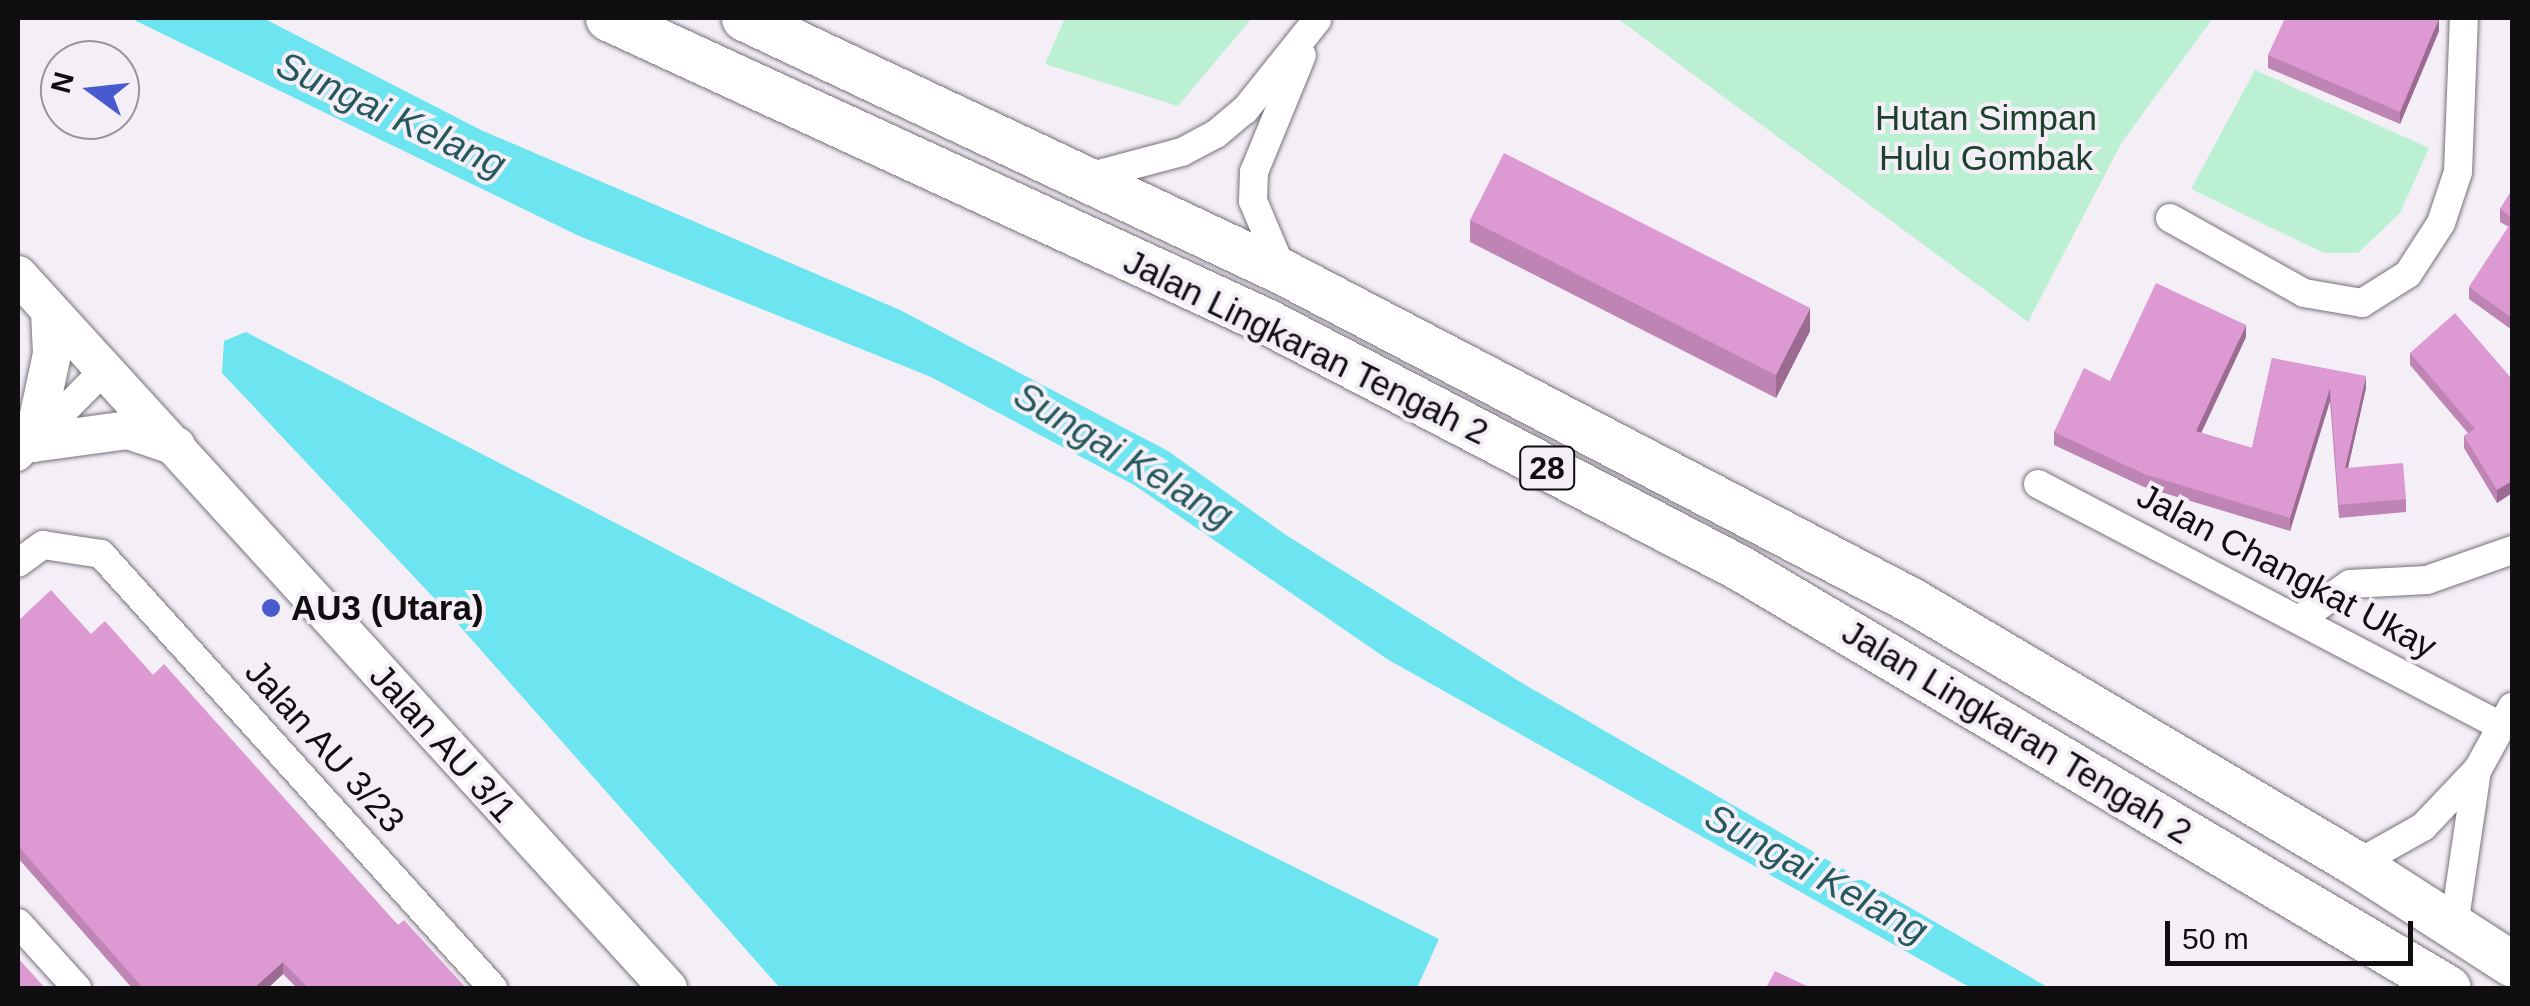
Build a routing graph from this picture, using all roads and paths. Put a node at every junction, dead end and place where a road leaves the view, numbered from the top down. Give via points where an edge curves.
1 (608, 18) edge
2 (744, 18) edge
3 (2464, 18) edge
4 (1318, 19) edge
5 (1084, 178) junction
6 (2170, 218) dead end
7 (1282, 272) junction
8 (18, 275) edge
9 (50, 311) junction
10 (104, 370) junction
11 (178, 446) junction
12 (25, 450) edge
13 (2038, 484) dead end
14 (2512, 550) edge
15 (18, 564) edge
16 (2300, 619) junction
17 (2507, 716) edge
18 (2478, 769) junction
19 (2358, 864) junction
20 (18, 923) edge
21 (2454, 926) junction
22 (2512, 964) edge
23 (77, 988) edge
24 (493, 988) edge
25 (668, 988) edge
26 (2448, 988) edge

1 - 26 highway, Jalan Lingkaran Tengah 2 / 28 via 1266,321 1705,550
2 - 5 highway, Jalan Lingkaran Tengah 2 / 28
3 - 6 street via 2458,172 2441,224 2408,274 2362,302 2304,293
4 - 5 street via 1245,110 1216,134 1182,152
4 - 7 street via 1254,172 1253,201
5 - 7 highway, Jalan Lingkaran Tengah 2 / 28
7 - 19 highway, Jalan Lingkaran Tengah 2 / 28 via 1911,600
8 - 9 main road, Jalan AU 3/1
9 - 10 main road, Jalan AU 3/1
9 - 12 main road via 52,354
10 - 11 main road, Jalan AU 3/1
10 - 12 street
11 - 12 main road via 128,430
11 - 25 main road, Jalan AU 3/1
13 - 16 street, Jalan Changkat Ukay
14 - 16 street via 2427,580 2350,584
15 - 24 street, Jalan AU 3/23 via 44,546 101,554
16 - 17 street, Jalan Changkat Ukay
17 - 18 street, Jalan Changkat Ukay
18 - 19 street, Jalan Changkat Ukay via 2424,827
18 - 21 street, Jalan Changkat Ukay
19 - 21 highway, Jalan Lingkaran Tengah 2 / 28
20 - 23 street
21 - 22 highway, Jalan Lingkaran Tengah 2 / 28

